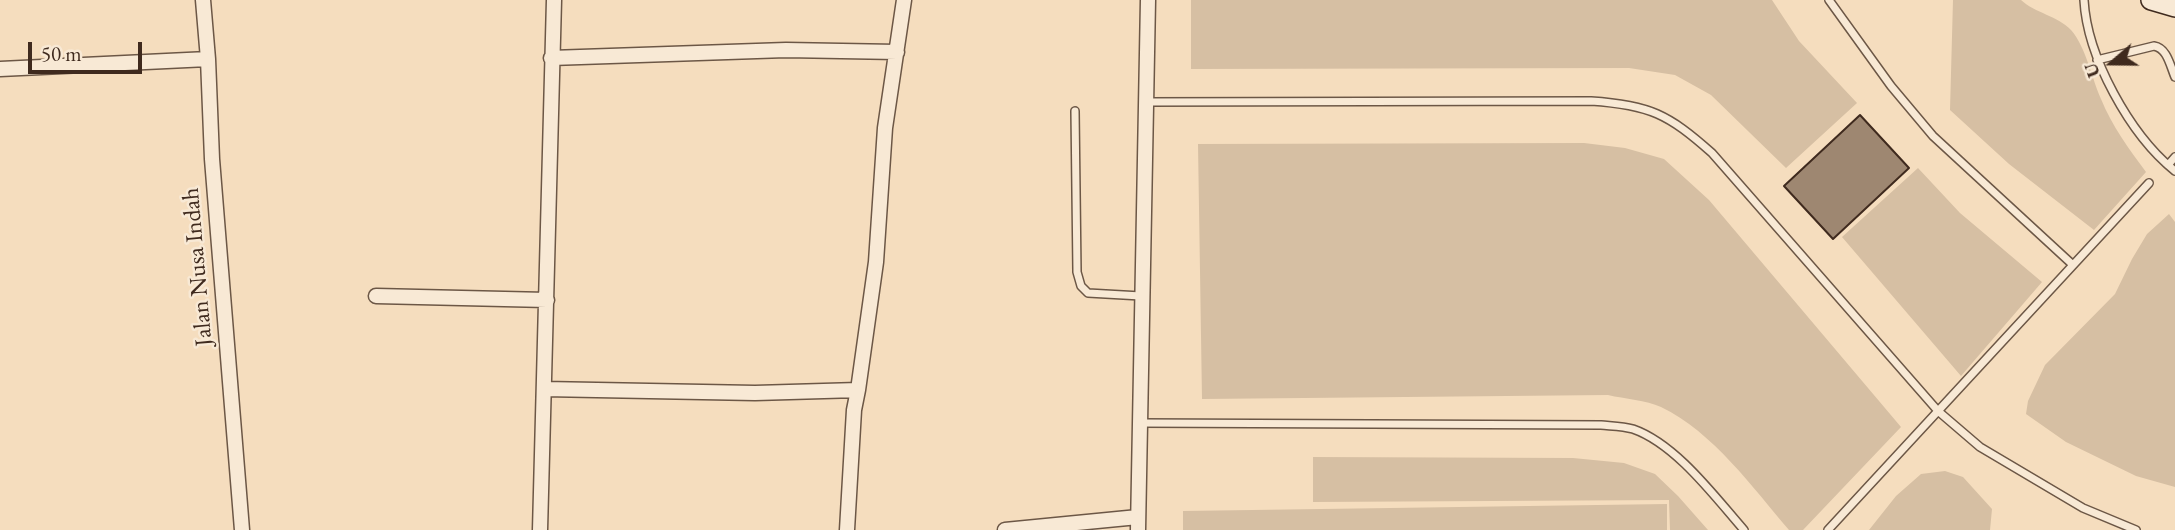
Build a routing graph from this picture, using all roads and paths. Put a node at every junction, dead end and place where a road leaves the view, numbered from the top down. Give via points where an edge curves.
1 (203, 0) edge
2 (554, 0) edge
3 (904, 0) edge
4 (1148, 0) edge
5 (1829, 0) edge
6 (2084, 0) edge
7 (2151, 0) edge
8 (2175, 7) edge
9 (897, 52) junction
10 (208, 58) junction
11 (551, 58) junction
12 (2097, 60) junction
13 (0, 69) edge
14 (2175, 77) edge
15 (1145, 102) junction
16 (1075, 111) dead end
17 (2175, 157) edge
18 (2168, 165) junction
19 (2175, 171) edge
20 (2149, 183) dead end
21 (2073, 265) junction
22 (376, 296) dead end
23 (1141, 296) junction
24 (547, 300) junction
25 (544, 389) junction
26 (858, 390) junction
27 (1938, 411) junction
28 (1140, 424) junction
29 (1138, 524) edge
30 (242, 530) edge
31 (540, 530) edge
32 (848, 530) edge
33 (1005, 530) edge
34 (1744, 530) edge
35 (1828, 530) edge
36 (2136, 530) edge

1 - 10 street, Jalan Nusa Indah
2 - 11 street
3 - 9 street
4 - 15 street
5 - 21 lane via 1933,136
6 - 12 lane
7 - 8 main road
9 - 11 street
9 - 26 street
10 - 13 street
10 - 30 street, Jalan Nusa Indah
11 - 24 street
12 - 14 lane via 2159,47
12 - 18 lane via 2140,133
15 - 23 street
15 - 27 lane via 1591,101 1657,112 1712,153
16 - 23 lane via 1077,272 1081,286 1088,293
17 - 18 lane
18 - 19 lane
20 - 21 lane
21 - 27 lane
22 - 24 street
23 - 28 street
24 - 25 street
25 - 26 street
25 - 31 street
26 - 32 street
27 - 35 lane
27 - 36 lane via 1980,447 2083,508
28 - 29 street
28 - 34 lane via 1601,425 1633,429 1694,472
29 - 33 street

